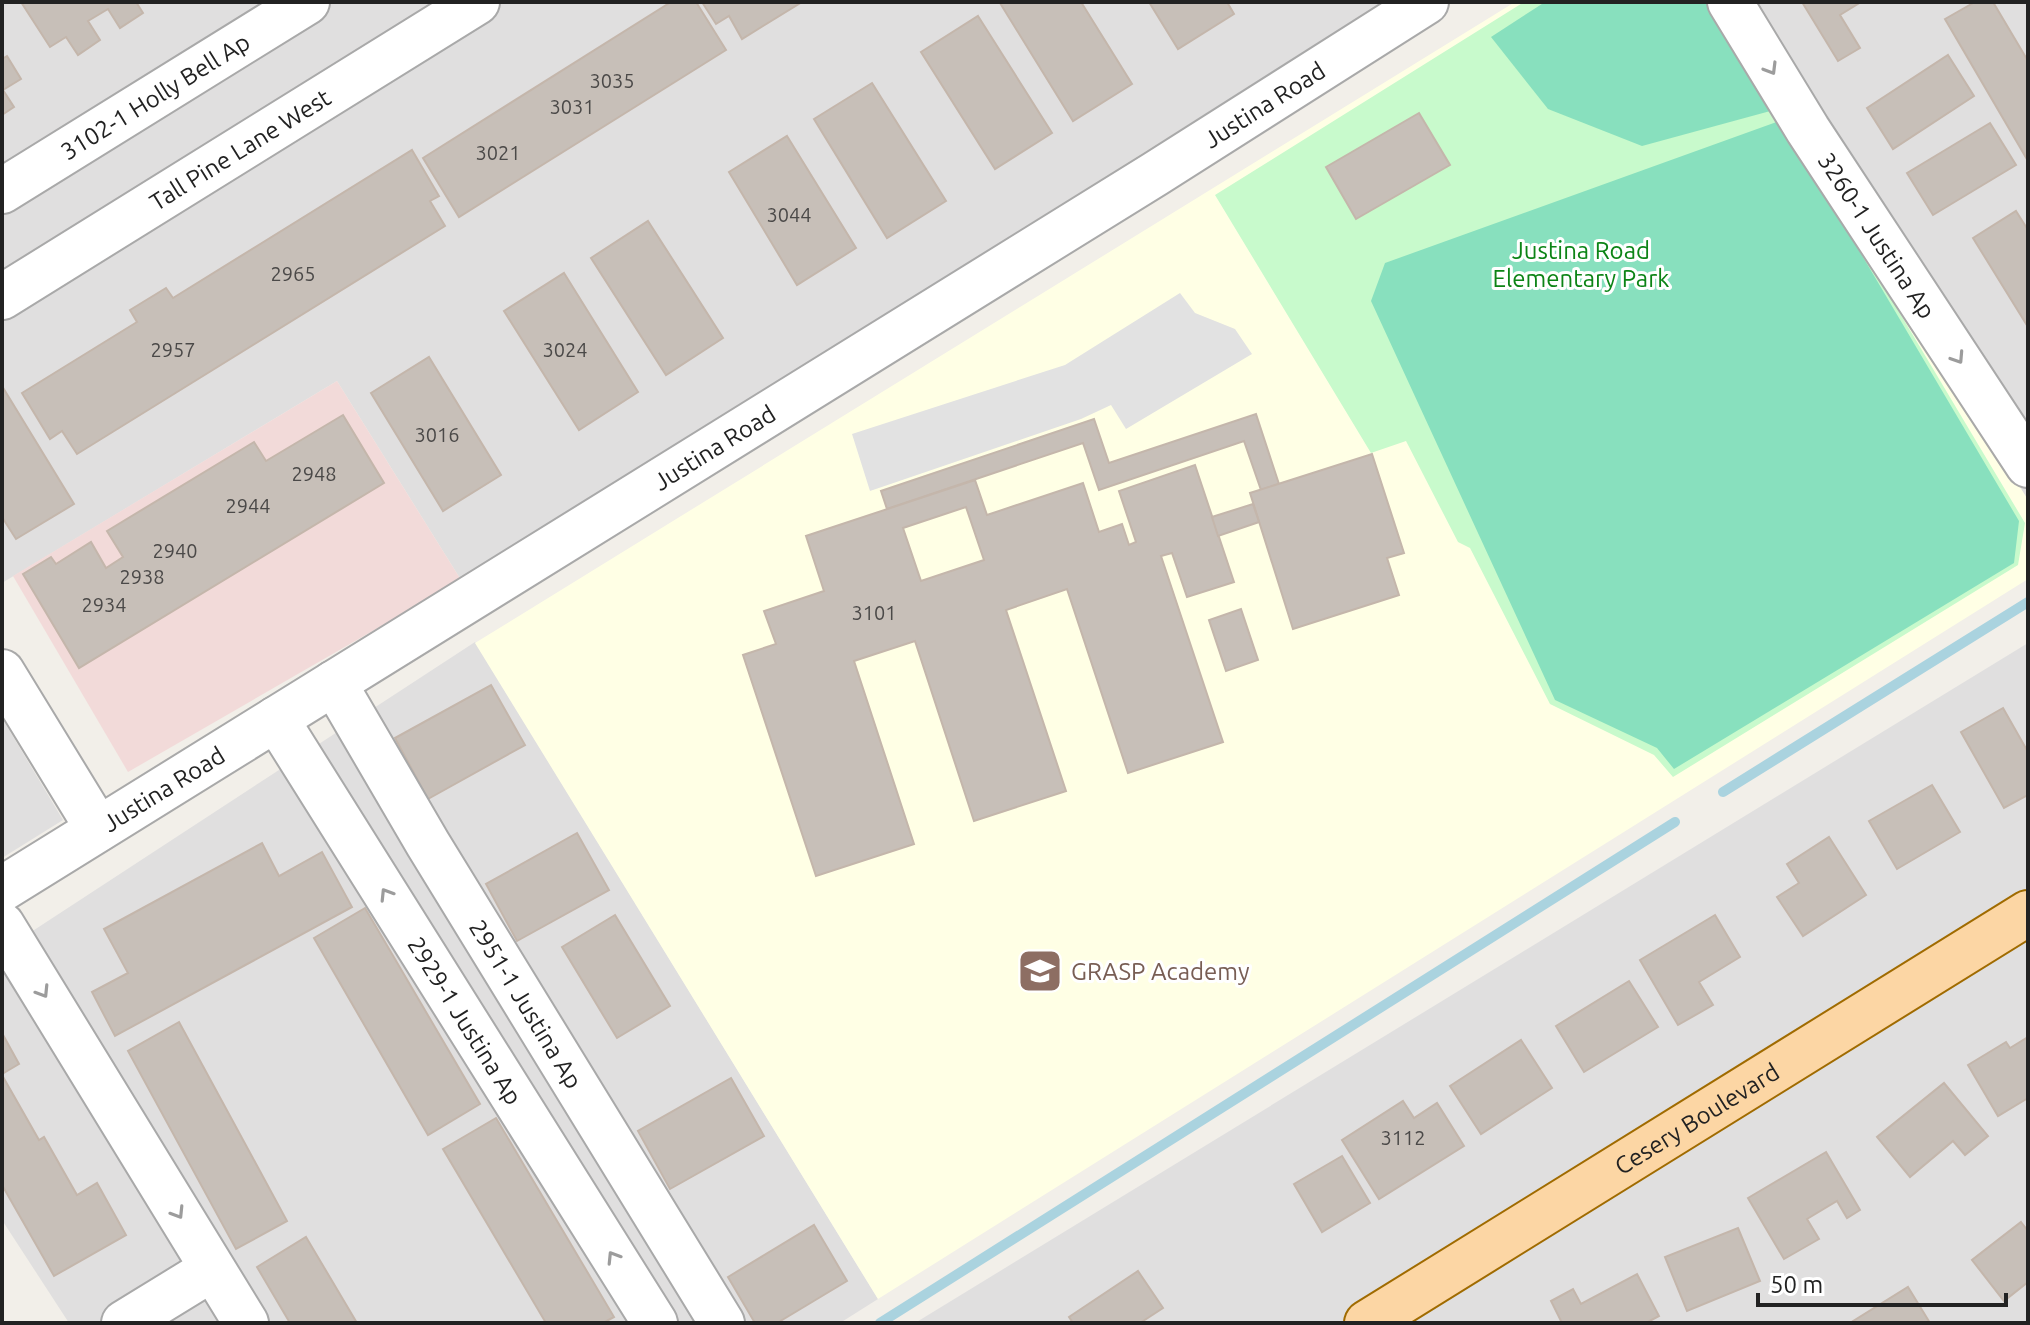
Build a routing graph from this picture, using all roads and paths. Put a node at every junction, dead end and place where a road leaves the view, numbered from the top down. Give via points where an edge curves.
1 (307, 2) edge
2 (477, 2) edge
3 (1426, 2) edge
4 (1730, 2) edge
5 (2, 191) edge
6 (2, 297) edge
7 (2028, 465) edge
8 (2, 672) edge
9 (334, 683) junction
10 (276, 719) junction
11 (98, 829) junction
12 (2, 889) edge
13 (2028, 913) edge
14 (2, 925) edge
15 (212, 1269) junction
16 (124, 1323) edge
17 (246, 1323) edge
18 (655, 1323) edge
19 (722, 1323) edge
20 (1367, 1323) edge

1 - 5 street, 3102-1 Holly Bell Ap
2 - 6 street, Tall Pine Lane West
3 - 9 street, Justina Road
4 -> 7 street, 3260-1 Justina Ap
8 - 11 street
9 - 10 street, Justina Road
9 - 19 street, 2951-1 Justina Ap
10 - 11 street, Justina Road
18 -> 10 street, 2929-1 Justina Ap
11 - 12 street, Justina Road
13 - 20 main road, Cesery Boulevard
14 -> 15 street
15 - 16 street
15 - 17 street

